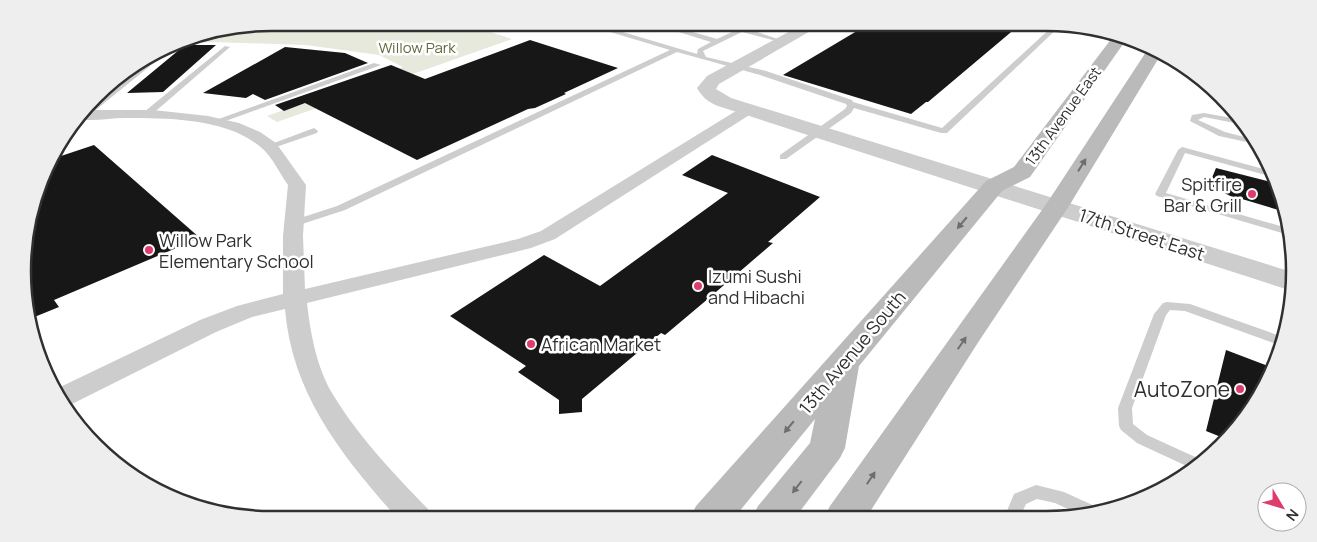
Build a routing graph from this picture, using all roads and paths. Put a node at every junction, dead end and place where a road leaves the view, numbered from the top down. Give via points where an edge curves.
1 (611, 31) edge
2 (680, 31) edge
3 (742, 31) edge
4 (747, 31) edge
5 (803, 31) edge
6 (1050, 31) edge
7 (718, 42) junction
8 (782, 42) junction
9 (1117, 42) edge
10 (227, 47) dead end
11 (676, 50) junction
12 (1152, 56) edge
13 (704, 58) junction
14 (377, 65) dead end
15 (146, 66) edge
16 (738, 67) junction
17 (101, 101) edge
18 (850, 104) junction
19 (749, 109) junction
20 (147, 114) junction
21 (89, 115) edge
22 (1232, 121) edge
23 (217, 122) junction
24 (314, 131) dead end
25 (818, 131) junction
26 (1246, 140) edge
27 (270, 146) junction
28 (783, 157) dead end
29 (1264, 172) edge
30 (994, 186) junction
31 (1057, 206) junction
32 (292, 224) junction
33 (1282, 230) edge
34 (1285, 280) edge
35 (296, 298) junction
36 (1276, 340) edge
37 (843, 363) junction
38 (66, 396) edge
39 (1191, 461) edge
40 (1082, 508) edge
41 (410, 511) edge
42 (716, 511) edge
43 (778, 511) edge
44 (849, 511) edge
45 (1015, 511) edge

1 - 11 lane
2 - 7 lane
3 - 7 lane
4 - 8 lane
5 - 8 street
6 - 18 lane via 944,131
7 - 13 lane via 700,50
8 - 16 street
9 - 30 main road, 13th Avenue East via 1022,172
10 - 20 lane
11 - 13 lane
11 - 32 lane via 340,208
31 -> 12 main road
13 - 16 lane
14 - 23 lane
15 - 17 lane
16 - 18 lane via 832,95
16 - 19 street, 17th Street East via 713,80 706,88 712,96
18 - 25 lane via 848,111
19 - 25 street, 17th Street East
19 - 35 street via 548,234 524,244
20 - 21 street
20 - 23 street
22 - 26 lane via 1204,115 1194,117 1194,121 1222,134
23 - 27 street via 248,132
24 - 27 lane
25 - 28 lane
25 - 30 street, 17th Street East
27 - 32 street via 297,185
29 - 33 lane via 1182,150 1160,194
30 - 31 street, 17th Street East
30 -> 37 main road, 13th Avenue South
31 - 34 street, 17th Street East
44 -> 31 main road
32 - 35 street
35 - 38 street via 245,311 208,326
35 - 41 street via 302,347 317,388 341,428
36 - 39 lane via 1186,307 1167,306 1160,314 1125,408 1126,426 1142,439
37 -> 42 main road, 13th Avenue South
37 -> 43 main road via 828,448
40 - 45 lane via 1036,492 1020,500

